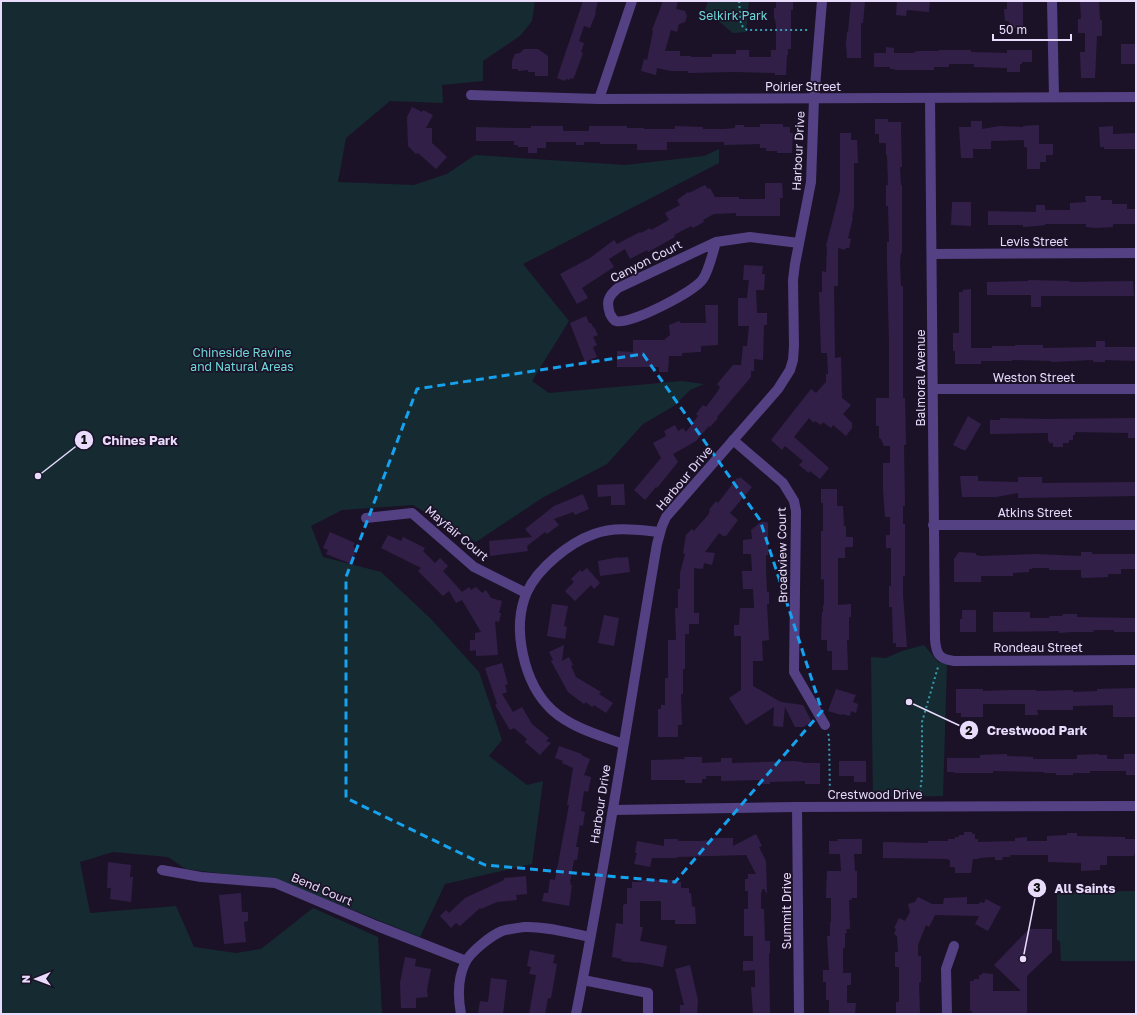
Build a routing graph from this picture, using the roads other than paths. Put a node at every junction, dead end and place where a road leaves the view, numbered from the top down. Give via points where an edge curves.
1 (632, 1) edge
2 (822, 1) edge
3 (1052, 1) edge
4 (471, 96) dead end
5 (1054, 97) junction
6 (1136, 97) edge
7 (930, 98) junction
8 (599, 99) junction
9 (814, 99) junction
10 (716, 242) junction
11 (799, 243) junction
12 (1136, 253) edge
13 (932, 254) junction
14 (933, 389) junction
15 (1136, 389) edge
16 (733, 440) junction
17 (366, 518) dead end
18 (933, 525) junction
19 (1136, 525) edge
20 (660, 532) junction
21 (526, 593) junction
22 (940, 657) joint
23 (1136, 660) edge
24 (825, 725) road end
25 (623, 744) junction
26 (1136, 806) edge
27 (798, 807) junction
28 (614, 810) junction
29 (162, 870) dead end
30 (590, 937) junction
31 (954, 946) dead end
32 (466, 961) junction
33 (583, 980) junction
34 (461, 1014) edge
35 (576, 1014) edge
36 (648, 1014) edge
37 (799, 1014) edge
38 (947, 1014) edge

1 - 8 street
2 - 9 street, Harbour Drive
3 - 5 street
4 - 8 street, Poirier Street
5 - 6 street, Poirier Street
5 - 7 street, Poirier Street
7 - 9 street, Poirier Street
7 - 13 street, Balmoral Avenue
8 - 9 street, Poirier Street
9 - 11 street, Harbour Drive via 812,182
10 - 10 street, Canyon Court via 618,288 608,298 607,304 612,318 615,321 632,319 693,289 704,278
10 - 11 street, Canyon Court via 750,237
11 - 16 street, Harbour Drive via 793,276 794,346 790,370 778,389
12 - 13 street, Levis Street
13 - 14 street, Balmoral Avenue
14 - 15 street, Weston Street
14 - 18 street, Balmoral Avenue
16 - 20 street, Harbour Drive via 666,517
16 - 24 street, Broadview Court via 783,483 794,501 794,672
17 - 21 street, Mayfair Court via 412,513 474,568
18 - 19 street, Atkins Street
18 - 22 street, Balmoral Avenue via 934,640
20 - 21 street via 611,530 586,537 550,562
20 - 25 street, Harbour Drive
21 - 25 street via 521,614 521,644 528,671 540,695 552,710 568,721
22 - 23 street, Rondeau Street via 954,661
25 - 28 street, Harbour Drive
26 - 27 street, Crestwood Drive
27 - 28 street, Crestwood Drive
27 - 37 street, Summit Drive
28 - 30 street, Harbour Drive
29 - 32 street, Bend Court via 201,877 275,883
30 - 32 street via 536,928 502,931 480,946
30 - 33 street, Harbour Drive
31 - 38 street via 946,969
32 - 34 street via 459,992
33 - 35 street, Harbour Drive
33 - 36 street via 648,993

